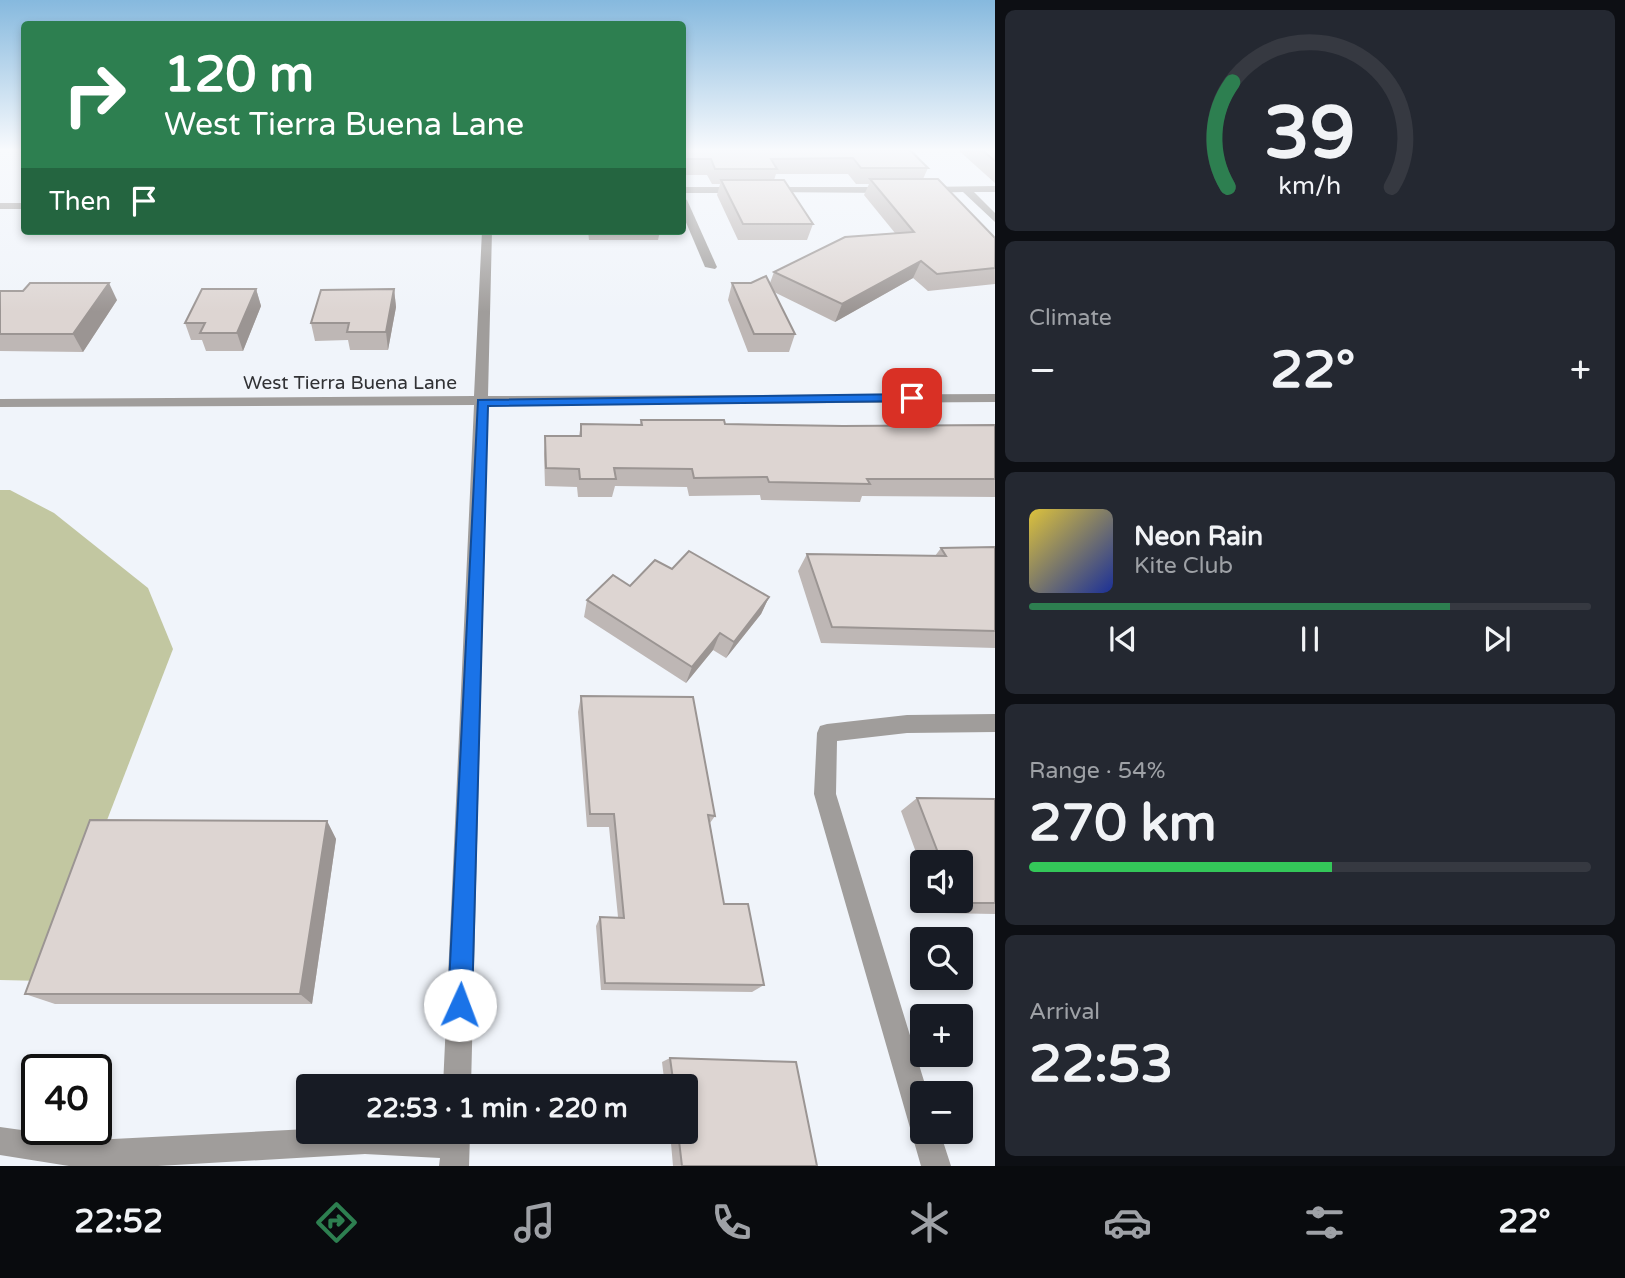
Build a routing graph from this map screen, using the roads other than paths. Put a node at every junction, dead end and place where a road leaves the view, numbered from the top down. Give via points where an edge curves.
1 (979, 203) edge
2 (0, 206) edge
3 (21, 206) edge
4 (686, 209) edge
5 (995, 219) edge
6 (487, 235) edge
7 (711, 267) dead end
8 (995, 398) edge
9 (482, 402) junction
10 (0, 404) edge
11 (995, 723) edge
12 (457, 1074) edge
13 (910, 1081) edge
14 (0, 1141) edge
15 (930, 1144) edge
16 (455, 1148) edge
17 (936, 1166) edge

1 - 5 street
2 - 3 street
4 - 7 street
6 - 9 street
8 - 9 street, West Tierra Buena Lane
9 - 10 street, West Tierra Buena Lane
9 - 12 street
11 - 13 street via 906,724 827,733 825,794
14 - 16 street via 93,1155 365,1140
15 - 17 street

